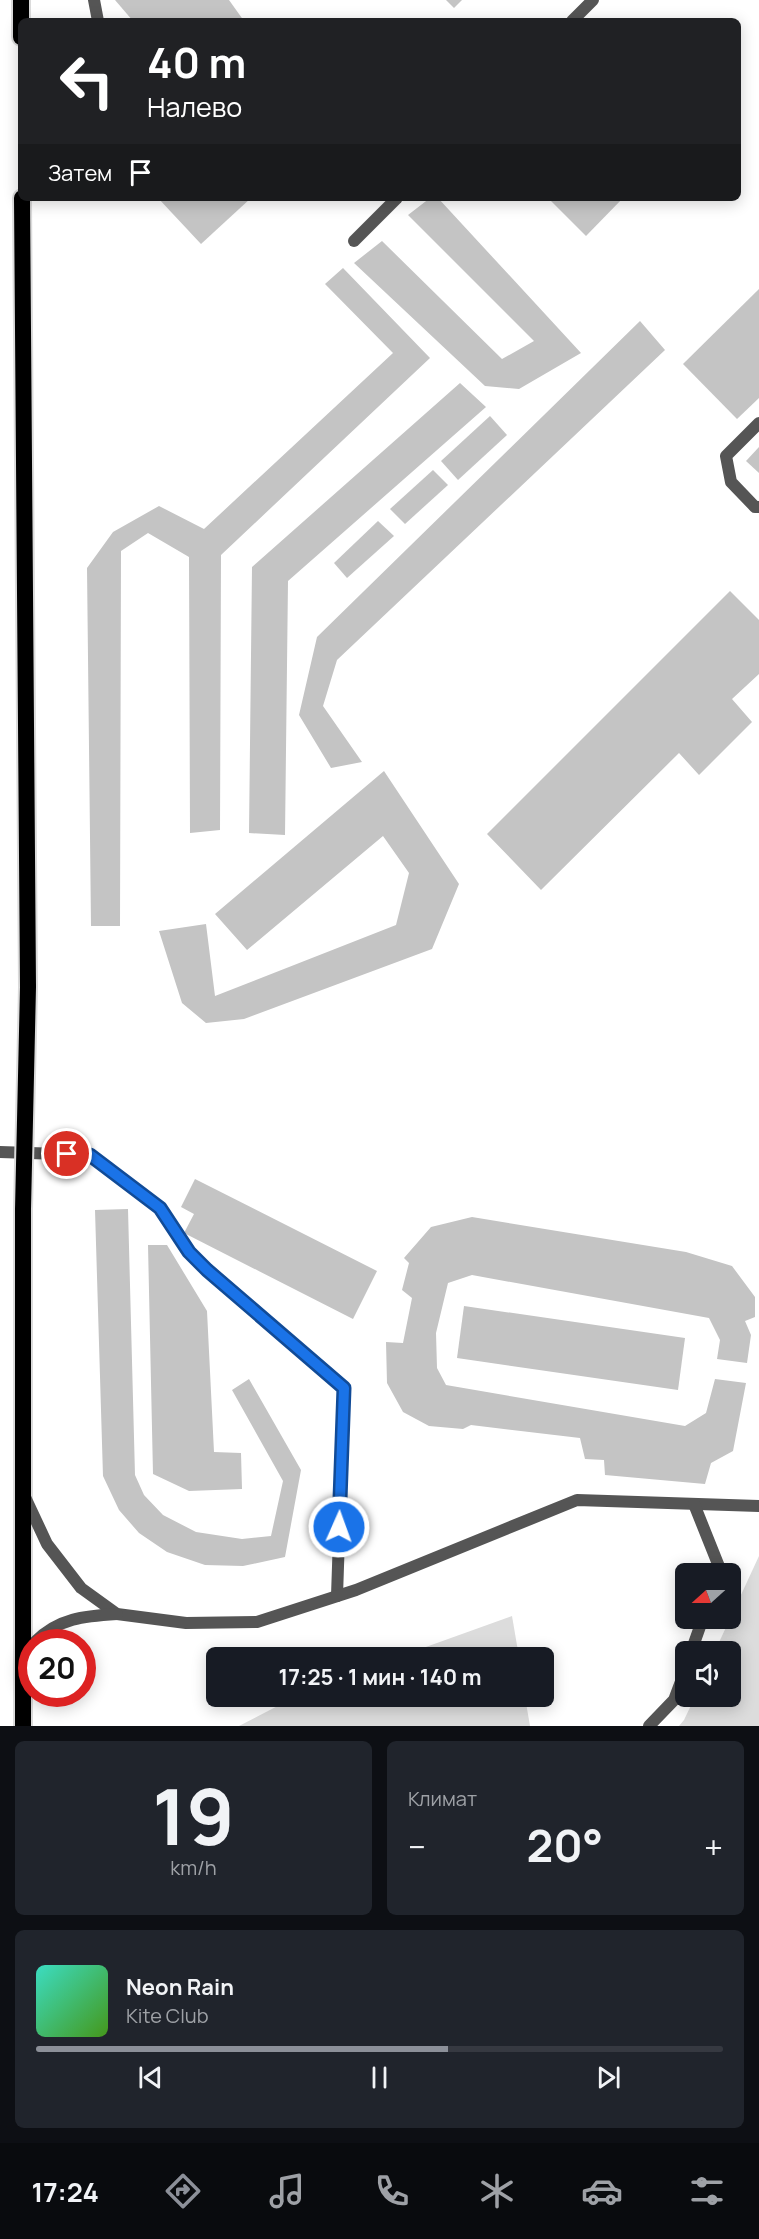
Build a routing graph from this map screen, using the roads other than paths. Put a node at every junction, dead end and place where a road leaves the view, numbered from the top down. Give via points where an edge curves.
1 (21, 0) edge
2 (94, 0) edge
3 (593, 0) edge
4 (21, 18) edge
5 (97, 18) edge
6 (575, 18) edge
7 (22, 201) edge
8 (394, 201) edge
9 (354, 241) dead end
10 (759, 423) edge
11 (759, 507) edge
12 (0, 1152) edge
13 (23, 1494) junction
14 (694, 1504) junction
15 (759, 1506) edge
16 (718, 1563) edge
17 (337, 1596) junction
18 (117, 1614) junction
19 (25, 1629) edge
20 (50, 1629) edge
21 (675, 1697) edge
22 (24, 1707) edge
23 (23, 1726) edge
24 (649, 1726) edge

1 - 4 highway
2 - 5 street
3 - 6 street
7 - 13 highway, bridge via 28,987
8 - 9 street
10 - 11 street via 726,456 731,482
12 - 17 street via 90,1155 160,1208 189,1252 207,1270 344,1388
13 - 18 street via 47,1544 81,1588
13 - 19 highway
14 - 15 street
14 - 16 street
14 - 17 street via 577,1500
17 - 18 street via 257,1622 186,1623
18 - 20 street via 83,1616
21 - 24 street
22 - 23 highway

